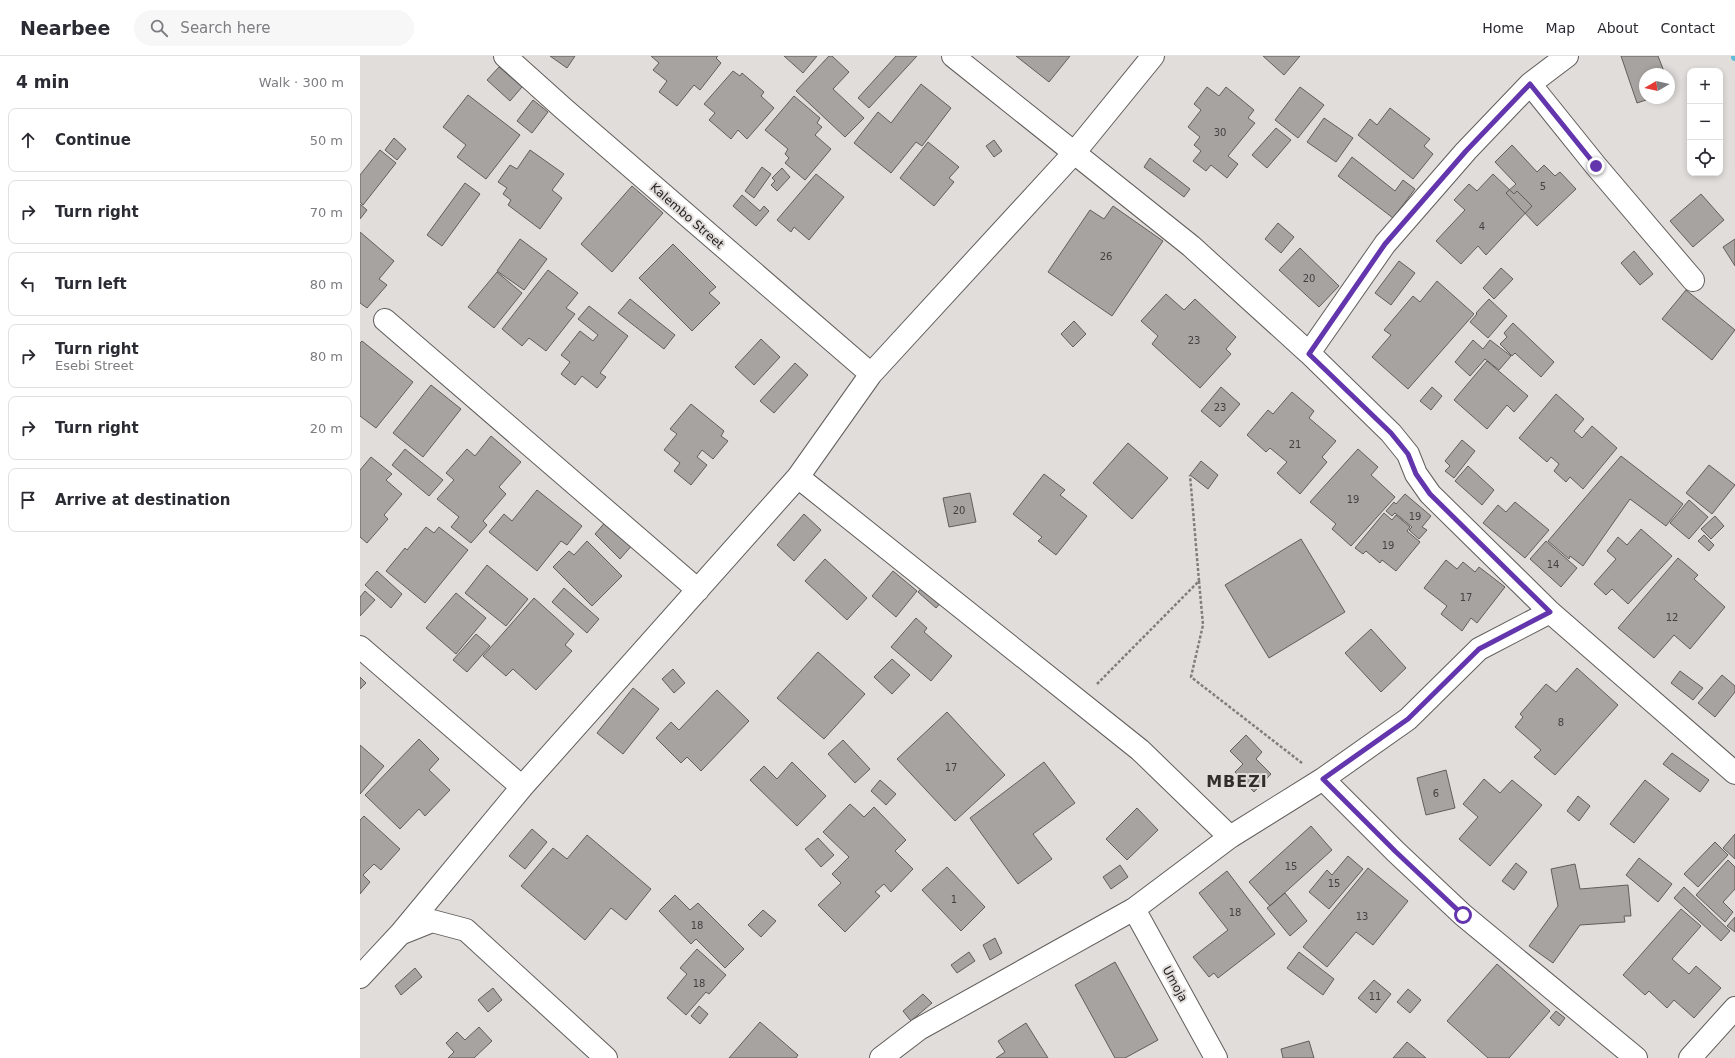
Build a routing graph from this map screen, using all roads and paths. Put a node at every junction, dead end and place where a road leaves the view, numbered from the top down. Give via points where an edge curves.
1 (505, 56) edge
2 (953, 56) edge
3 (1153, 56) edge
4 (1567, 56) edge
5 (1530, 84) junction
6 (1074, 153) junction
7 (1693, 280) dead end
8 (385, 320) dead end
9 (1309, 354) junction
10 (871, 374) junction
11 (1190, 475) dead end
12 (798, 477) junction
13 (1199, 581) junction
14 (698, 590) junction
15 (1550, 612) junction
16 (360, 647) edge
17 (1080, 702) junction
18 (1735, 773) edge
19 (1323, 779) junction
20 (522, 787) junction
21 (1230, 837) junction
22 (1134, 909) junction
23 (401, 933) junction
24 (360, 960) edge
25 (360, 977) edge
26 (1735, 1008) edge
27 (606, 1058) edge
28 (881, 1058) edge
29 (1216, 1058) edge
30 (1636, 1058) edge
31 (1690, 1058) edge

1 - 10 street, Kalembo Street
2 - 6 street
3 - 6 street
4 - 5 street
5 - 7 street
5 - 9 street via 1466,151 1385,244
6 - 9 street via 1191,246
6 - 10 street
8 - 14 street
9 - 15 street via 1391,433 1408,454 1416,474 1430,494
10 - 12 street
11 - 13 path
12 - 14 street
12 - 17 street
13 - 17 path
13 - 19 path via 1203,625 1191,677
14 - 20 street
15 - 18 street
15 - 19 street via 1479,649 1408,719
16 - 20 street
17 - 21 street via 1140,750
19 - 21 street
19 - 30 street via 1463,915
20 - 23 street
21 - 22 street
22 - 28 street via 919,1029
22 - 29 street, Umoja
23 - 24 street
23 - 25 street
23 - 27 street via 432,921 466,930
26 - 31 street

